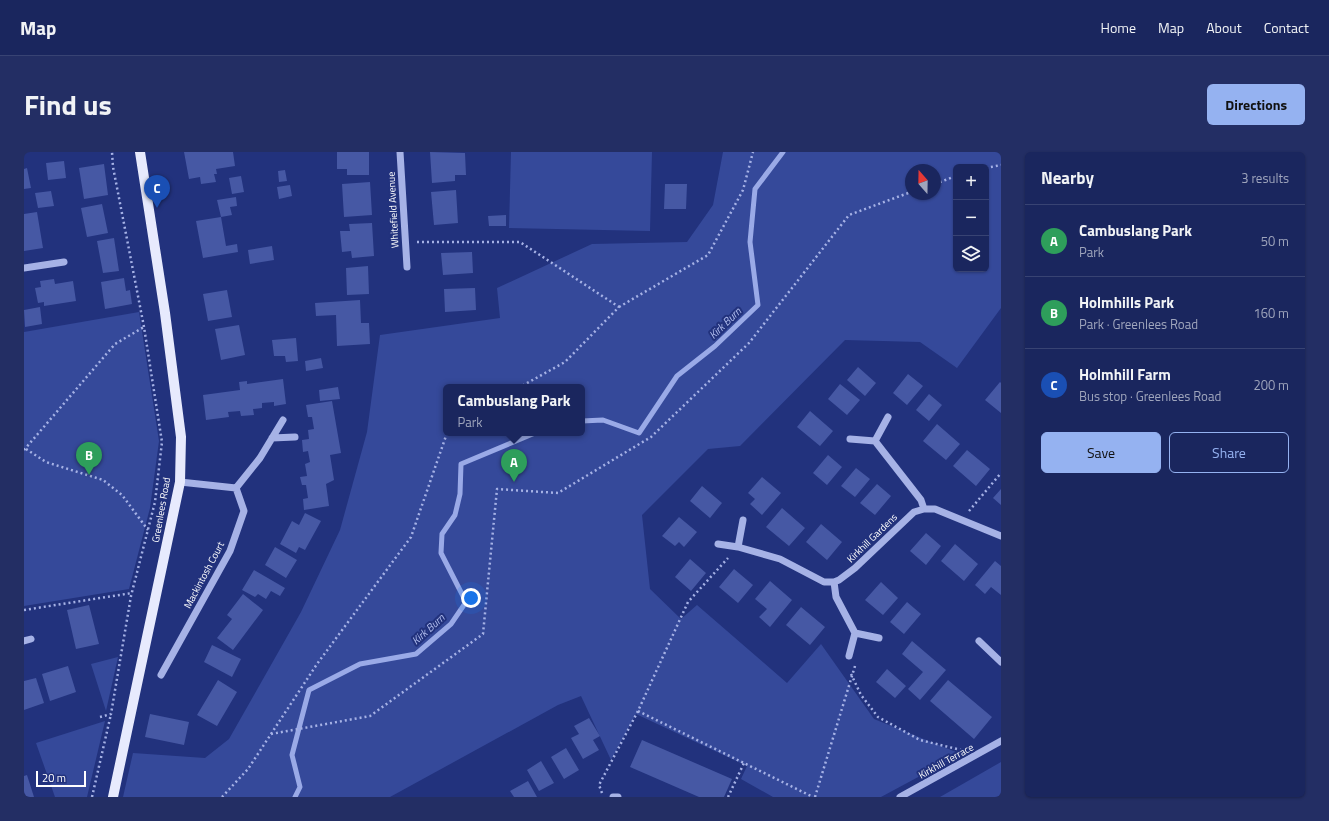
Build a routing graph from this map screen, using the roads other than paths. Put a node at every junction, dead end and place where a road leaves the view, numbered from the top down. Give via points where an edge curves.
1 (140, 152) edge
2 (400, 152) edge
3 (64, 262) dead end
4 (407, 267) dead end
5 (24, 268) edge
6 (888, 417) dead end
7 (282, 420) dead end
8 (295, 437) dead end
9 (272, 438) junction
10 (850, 439) dead end
11 (876, 441) junction
12 (180, 482) junction
13 (236, 488) junction
14 (924, 509) junction
15 (743, 520) dead end
16 (1001, 536) edge
17 (718, 544) dead end
18 (738, 547) junction
19 (834, 582) junction
20 (855, 633) junction
21 (879, 638) dead end
22 (979, 641) dead end
23 (849, 656) road end
24 (1001, 662) edge
25 (161, 675) dead end
26 (1001, 741) edge
27 (113, 797) edge
28 (613, 797) edge
29 (618, 797) edge
30 (900, 797) edge

1 - 12 main road, Greenlees Road via 181,437
2 - 4 street, Whitefield Avenue
3 - 5 street
6 - 11 street
7 - 9 street
8 - 9 street
9 - 13 street
10 - 11 street
11 - 14 street via 921,500
12 - 13 street
12 - 27 main road, Greenlees Road
13 - 25 street, Mackintosh Court via 244,512 230,551
14 - 16 street via 935,509
14 - 19 street, Kirkhill Gardens via 914,512 855,568
15 - 18 street
17 - 18 street
18 - 19 street via 780,559 824,582
19 - 20 street via 836,597
20 - 21 street
20 - 23 street
22 - 24 street
26 - 30 street, Kirkhill Terrace
28 - 29 street

